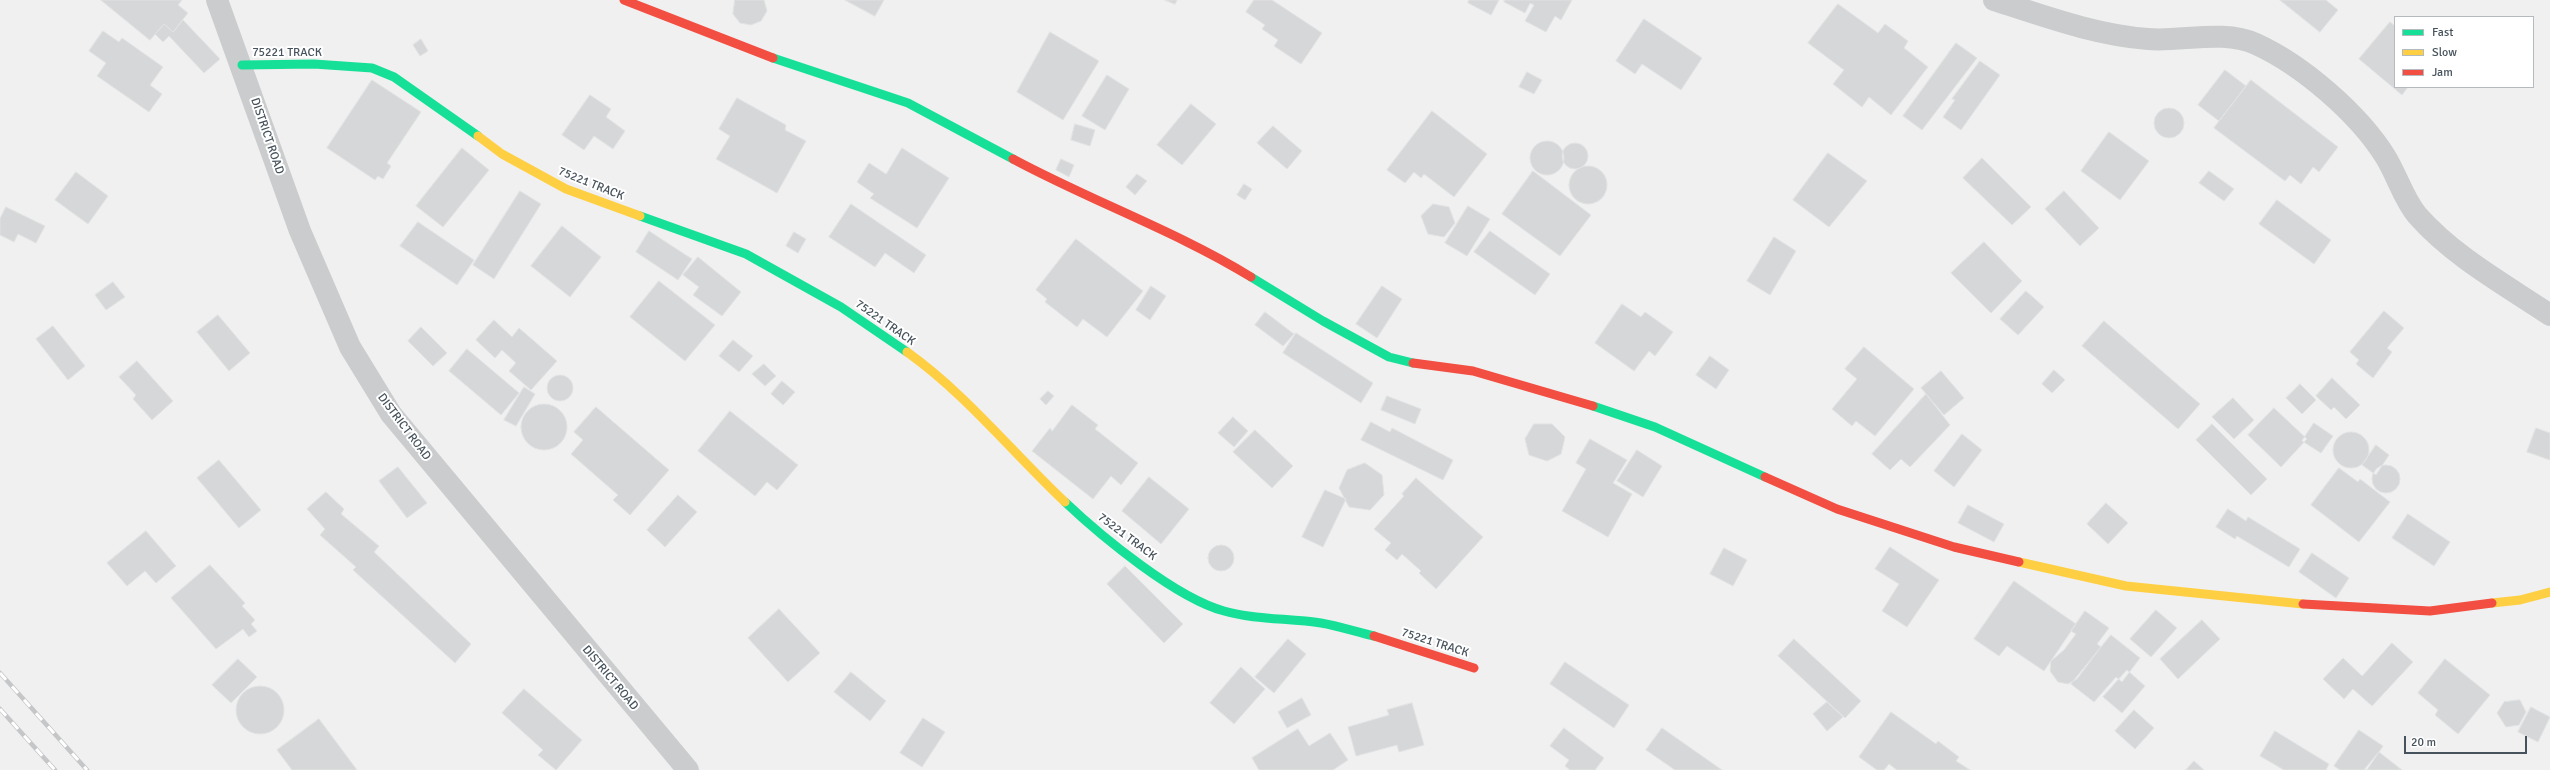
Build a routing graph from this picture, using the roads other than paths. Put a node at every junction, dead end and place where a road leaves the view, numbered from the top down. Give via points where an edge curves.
1 (217, 0) edge
2 (624, 0) edge
3 (1994, 0) edge
4 (242, 65) junction
5 (2550, 315) edge
6 (2550, 592) edge
7 (1474, 668) dead end
8 (688, 770) edge

1 - 4 street, DISTRICT ROAD
2 - 6 street via 767,56 908,103 1058,183 1222,259 1323,321 1389,356 1402,361 1473,371 1565,396 1655,427 1837,509 1954,547 2126,586 2315,605 2430,611 2520,600
3 - 5 street via 2109,35 2149,39 2228,37 2254,43 2279,56 2318,84 2371,134 2395,173 2404,194 2416,213 2430,228 2458,254
4 - 7 street, 75221 TRACK via 314,64 372,68 394,77 502,154 566,189 746,254 841,307 924,365 969,405 1027,466 1082,518 1138,562 1183,593 1208,606 1226,612 1322,623 1378,637
4 - 8 street, DISTRICT ROAD via 300,231 346,340 391,414

